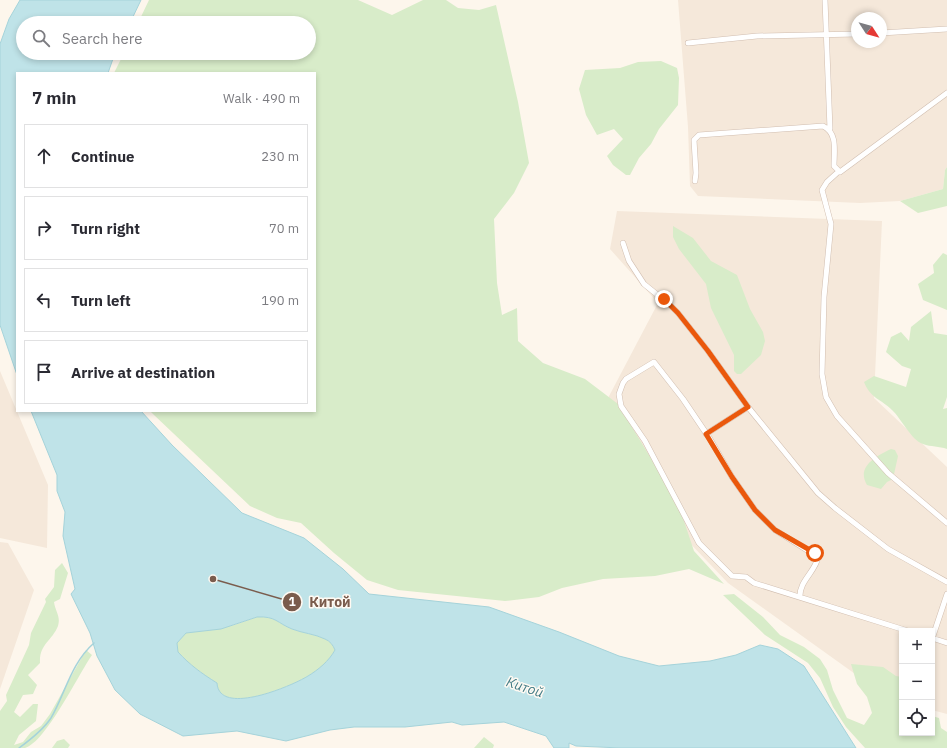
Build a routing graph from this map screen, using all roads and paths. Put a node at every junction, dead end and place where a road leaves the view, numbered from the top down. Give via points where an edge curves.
1 (825, 0) edge
2 (947, 29) edge
3 (887, 33) edge
4 (851, 34) edge
5 (827, 36) junction
6 (688, 42) dead end
7 (947, 93) edge
8 (830, 129) junction
9 (838, 172) junction
10 (694, 181) dead end
11 (623, 243) dead end
12 (748, 407) junction
13 (706, 434) junction
14 (947, 523) edge
15 (947, 582) edge
16 (947, 594) edge
17 (800, 597) junction
18 (899, 628) edge
19 (935, 629) edge
20 (935, 639) edge
21 (947, 643) edge

1 - 5 street
2 - 3 street
4 - 5 street
5 - 6 street via 757,36
5 - 8 street
7 - 9 street via 844,171
8 - 9 street via 834,135 834,166
8 - 10 street via 823,126 699,135 694,140
9 - 14 street via 826,182 822,190 831,224 824,297 822,374 826,397 837,416 884,469
11 - 12 street via 629,261 644,284 678,313
12 - 13 street
12 - 15 street via 818,493 832,506 888,549
13 - 17 street via 736,483 759,514 775,530 818,557 816,565 802,586
13 - 17 street via 654,362 622,383 619,394 621,406 645,441 691,529 706,552 732,576 746,577 754,583
16 - 19 street
17 - 18 street
20 - 21 street

